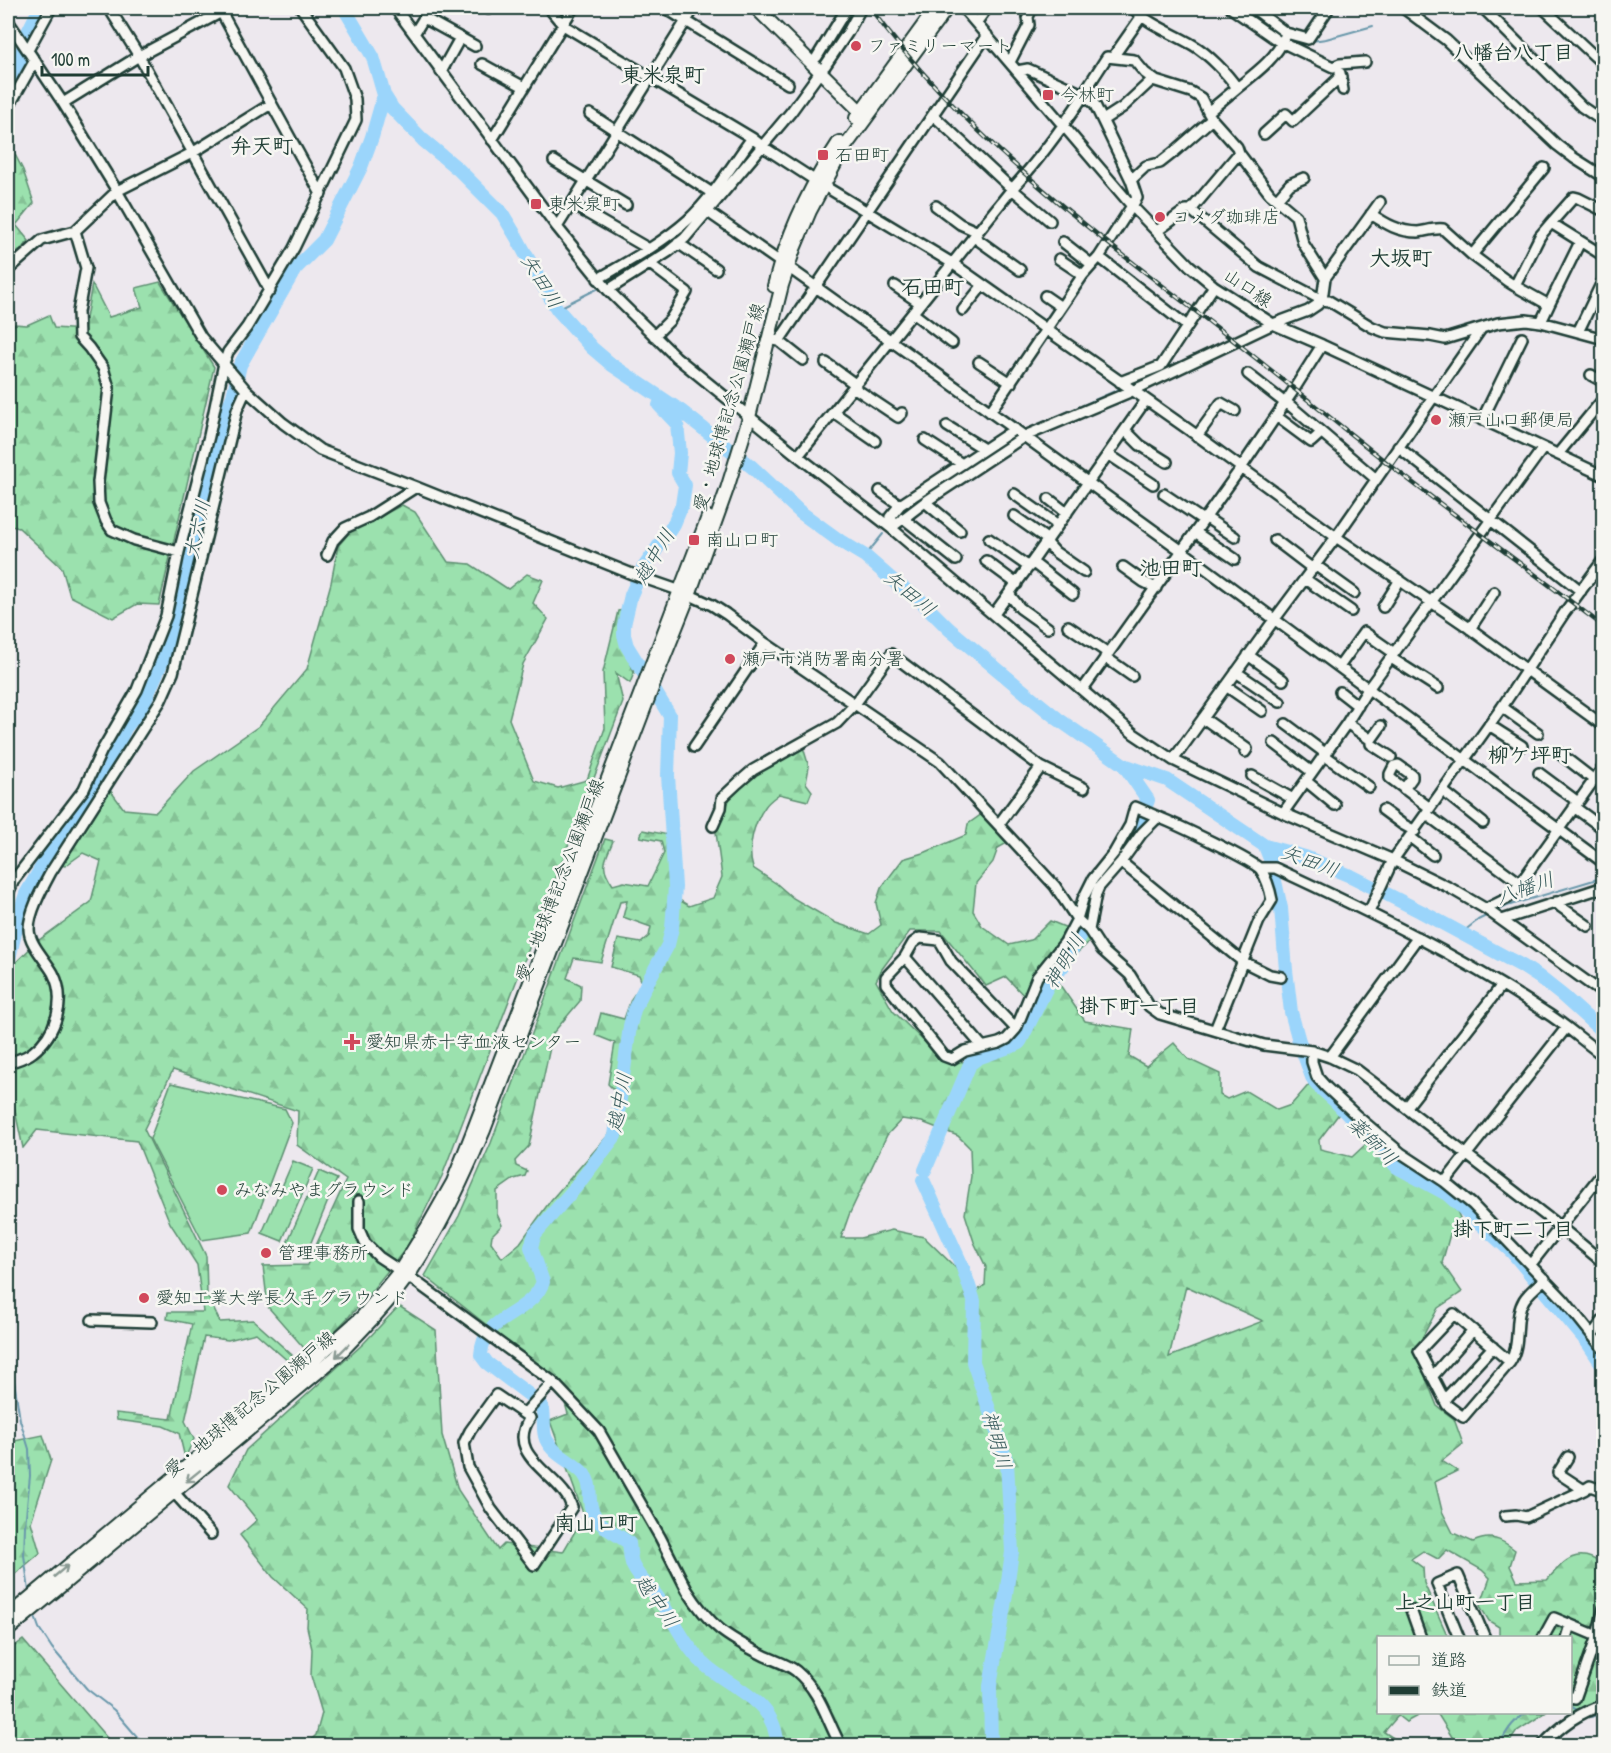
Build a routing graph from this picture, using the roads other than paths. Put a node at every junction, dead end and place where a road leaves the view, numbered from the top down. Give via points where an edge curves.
1 (51, 8) edge
2 (109, 8) edge
3 (301, 8) edge
4 (395, 8) edge
5 (430, 8) edge
6 (549, 8) edge
7 (573, 8) edge
8 (665, 8) edge
9 (694, 8) edge
10 (756, 8) edge
11 (767, 8) edge
12 (847, 8) edge
13 (861, 8) edge
14 (947, 8) edge
15 (963, 8) edge
16 (987, 8) edge
17 (1032, 8) edge
18 (1133, 8) edge
19 (1232, 8) edge
20 (1253, 8) edge
21 (1329, 8) edge
22 (1403, 8) edge
23 (1483, 8) edge
24 (1543, 8) edge
25 (223, 9) edge
26 (932, 9) edge
27 (1141, 17) junction
28 (424, 18) junction
29 (8, 21) edge
30 (687, 21) junction
31 (976, 22) junction
32 (563, 25) junction
33 (414, 34) junction
34 (987, 35) junction
35 (460, 38) junction
36 (1284, 38) junction
37 (475, 46) dead end
38 (28, 50) junction
39 (139, 56) junction
40 (1113, 57) junction
41 (35, 60) junction
42 (1010, 62) junction
43 (1365, 62) dead end
44 (482, 64) dead end
45 (821, 65) junction
46 (1337, 65) junction
47 (1604, 65) edge
48 (1017, 71) junction
49 (441, 72) junction
50 (1341, 76) junction
51 (650, 78) junction
52 (1153, 79) junction
53 (788, 84) dead end
54 (524, 87) junction
55 (1237, 88) junction
56 (1343, 90) dead end
57 (1083, 95) junction
58 (63, 103) junction
59 (271, 104) junction
60 (8, 108) edge
61 (865, 109) junction
62 (590, 114) dead end
63 (933, 115) junction
64 (1210, 115) junction
65 (1103, 120) junction
66 (1604, 122) edge
67 (1064, 126) junction
68 (616, 131) junction
69 (1264, 134) dead end
70 (752, 138) junction
71 (492, 140) junction
72 (762, 146) junction
73 (192, 153) junction
74 (1239, 153) junction
75 (554, 161) dead end
76 (1544, 168) dead end
77 (1604, 177) edge
78 (1304, 178) dead end
79 (1131, 180) junction
80 (586, 181) junction
81 (820, 184) junction
82 (1012, 189) junction
83 (117, 191) junction
84 (712, 193) junction
85 (321, 194) junction
86 (1277, 200) junction
87 (1380, 202) dead end
88 (571, 204) junction
89 (626, 205) dead end
90 (936, 206) dead end
91 (1132, 206) junction
92 (1191, 210) junction
93 (1604, 211) edge
94 (708, 212) junction
95 (868, 212) junction
96 (1371, 214) junction
97 (1050, 221) dead end
98 (1551, 224) junction
99 (557, 227) junction
100 (75, 231) junction
101 (1157, 231) junction
102 (976, 235) junction
103 (1063, 242) dead end
104 (1580, 242) junction
105 (678, 243) junction
106 (649, 249) junction
107 (1473, 255) junction
108 (1604, 256) edge
109 (1099, 257) junction
110 (1059, 259) dead end
111 (952, 263) junction
112 (650, 264) junction
113 (784, 264) junction
114 (1091, 264) junction
115 (716, 269) dead end
116 (8, 270) edge
117 (1020, 270) dead end
118 (1083, 275) junction
119 (1325, 278) junction
120 (1604, 278) edge
121 (603, 285) junction
122 (983, 285) junction
123 (895, 286) dead end
124 (1214, 286) junction
125 (1515, 286) junction
126 (816, 288) junction
127 (270, 291) junction
128 (1045, 296) dead end
129 (1322, 300) junction
130 (920, 303) junction
131 (1549, 305) junction
132 (1060, 307) junction
133 (963, 310) dead end
134 (913, 313) junction
135 (1541, 322) junction
136 (1274, 324) junction
137 (1187, 326) junction
138 (1481, 328) junction
139 (1046, 330) junction
140 (1578, 332) junction
141 (654, 336) junction
142 (1522, 338) dead end
143 (1604, 339) edge
144 (773, 340) junction
145 (890, 341) junction
146 (952, 343) dead end
147 (1322, 345) junction
148 (803, 359) dead end
149 (979, 362) dead end
150 (826, 363) dead end
151 (225, 364) junction
152 (1248, 374) dead end
153 (1591, 375) dead end
154 (1604, 382) edge
155 (1011, 383) junction
156 (854, 386) junction
157 (1126, 386) junction
158 (244, 388) junction
159 (1433, 397) junction
160 (1604, 398) edge
161 (1146, 400) junction
162 (1285, 403) junction
163 (1235, 411) dead end
164 (833, 412) junction
165 (902, 412) dead end
166 (990, 412) junction
167 (745, 416) junction
168 (1276, 416) junction
169 (1482, 420) junction
170 (947, 426) dead end
171 (1125, 430) junction
172 (1020, 433) junction
173 (1321, 433) junction
174 (1197, 436) junction
175 (925, 440) dead end
176 (875, 441) dead end
177 (1398, 447) junction
178 (1543, 448) junction
179 (984, 449) junction
180 (1108, 454) junction
181 (1558, 454) junction
182 (798, 456) junction
183 (1167, 462) dead end
184 (962, 464) junction
185 (1241, 468) junction
186 (1604, 476) edge
187 (1376, 479) junction
188 (1088, 483) junction
189 (1153, 484) dead end
190 (416, 487) junction
191 (880, 491) dead end
192 (1014, 494) dead end
193 (1164, 494) dead end
194 (1049, 499) dead end
195 (925, 502) junction
196 (900, 505) junction
197 (1067, 513) junction
198 (1014, 516) dead end
199 (1204, 518) junction
200 (1492, 520) junction
201 (897, 524) junction
202 (1058, 525) junction
203 (960, 531) dead end
204 (1195, 532) junction
205 (1235, 537) dead end
206 (1336, 537) junction
207 (989, 539) dead end
208 (1275, 540) dead end
209 (1047, 541) junction
210 (1182, 551) junction
211 (179, 552) junction
212 (327, 555) dead end
213 (1235, 559) dead end
214 (956, 560) dead end
215 (986, 561) dead end
216 (1031, 565) junction
217 (1602, 565) edge
218 (1123, 567) dead end
219 (1314, 567) junction
220 (1084, 572) dead end
221 (1305, 579) junction
222 (1400, 580) junction
223 (1017, 584) junction
224 (1156, 588) junction
225 (1581, 591) junction
226 (1495, 592) dead end
227 (685, 593) junction
228 (1354, 593) dead end
229 (1009, 594) junction
230 (1073, 594) dead end
231 (1431, 602) junction
232 (1383, 607) dead end
233 (1351, 611) dead end
234 (994, 614) junction
235 (1274, 620) junction
236 (1068, 626) dead end
237 (1048, 628) dead end
238 (1470, 628) junction
239 (765, 643) junction
240 (1107, 655) junction
241 (1248, 655) junction
242 (1392, 656) junction
243 (1339, 667) junction
244 (1527, 671) junction
245 (1236, 672) junction
246 (1132, 676) dead end
247 (1283, 680) dead end
248 (1226, 686) junction
249 (1368, 688) junction
250 (1438, 688) dead end
251 (1083, 689) junction
252 (1340, 693) dead end
253 (1280, 702) dead end
254 (855, 704) junction
255 (1358, 706) junction
256 (1502, 707) junction
257 (1262, 711) dead end
258 (1203, 718) junction
259 (1347, 723) junction
260 (1286, 724) dead end
261 (1489, 725) junction
262 (1381, 726) dead end
263 (1604, 726) edge
264 (1538, 733) dead end
265 (1371, 740) junction
266 (1274, 743) dead end
267 (1522, 746) dead end
268 (694, 747) dead end
269 (1245, 752) dead end
270 (1559, 753) dead end
271 (1325, 754) junction
272 (1391, 757) dead end
273 (1464, 759) junction
274 (1173, 760) junction
275 (1604, 766) edge
276 (1041, 767) junction
277 (1312, 772) junction
278 (1539, 774) dead end
279 (1252, 776) dead end
280 (1594, 780) junction
281 (1306, 781) junction
282 (1370, 787) dead end
283 (1084, 788) dead end
284 (1404, 789) dead end
285 (1443, 791) junction
286 (1293, 799) junction
287 (1335, 805) dead end
288 (1576, 805) junction
289 (1383, 810) dead end
290 (1428, 811) junction
291 (1283, 813) junction
292 (1158, 817) junction
293 (1483, 823) dead end
294 (999, 824) junction
295 (713, 826) dead end
296 (1604, 829) edge
297 (1558, 830) junction
298 (1413, 834) junction
299 (1433, 855) dead end
300 (1121, 862) junction
301 (1392, 862) junction
302 (1604, 863) edge
303 (1260, 868) junction
304 (1520, 884) junction
305 (1604, 887) edge
306 (8, 893) edge
307 (1556, 902) junction
308 (1369, 910) junction
309 (1488, 910) junction
310 (1500, 918) junction
311 (1077, 919) junction
312 (1588, 926) dead end
313 (1089, 930) junction
314 (1418, 937) junction
315 (905, 957) junction
316 (1242, 961) junction
317 (1281, 977) dead end
318 (1502, 985) junction
319 (1604, 994) edge
320 (1566, 1028) junction
321 (1016, 1029) junction
322 (1215, 1030) junction
323 (982, 1046) junction
324 (1312, 1051) junction
325 (1604, 1056) edge
326 (1330, 1057) junction
327 (8, 1063) edge
328 (1406, 1108) junction
329 (1467, 1155) junction
330 (1604, 1170) edge
331 (1445, 1182) junction
332 (359, 1201) dead end
333 (1559, 1226) junction
334 (1604, 1263) edge
335 (1531, 1264) junction
336 (404, 1273) junction
337 (1545, 1279) junction
338 (1604, 1319) edge
339 (92, 1320) dead end
340 (152, 1322) dead end
341 (1473, 1330) junction
342 (1592, 1335) junction
343 (1493, 1347) junction
344 (1604, 1350) edge
345 (1510, 1362) junction
346 (1432, 1377) junction
347 (550, 1385) junction
348 (1444, 1400) junction
349 (524, 1414) junction
350 (1568, 1457) dead end
351 (170, 1487) junction
352 (1584, 1490) junction
353 (1604, 1491) edge
354 (1505, 1516) dead end
355 (211, 1534) dead end
356 (1604, 1608) edge
357 (1411, 1610) dead end
358 (16, 1614) edge
359 (1570, 1625) junction
360 (8, 1630) edge
361 (1420, 1636) edge
362 (1458, 1636) edge
363 (1484, 1636) edge
364 (1544, 1636) edge
365 (1567, 1636) edge
366 (1596, 1636) junction
367 (1572, 1698) edge
368 (1604, 1705) edge
369 (841, 1746) edge
370 (1542, 1746) edge

1 - 38 street
2 - 39 street
3 - 85 street via 344,68 355,99 356,120
4 - 33 street
5 - 28 street
6 - 32 street
7 - 32 street
8 - 30 street
9 - 30 street
10 - 45 main road
11 - 45 main road
12 - 45 street
13 - 45 street via 848,32
14 - 61 main road, 愛・地球博記念公園瀬戸線
15 - 31 street, 山口線
16 - 31 street
17 - 42 street via 1029,25
18 - 27 street
19 - 36 street via 1250,22
20 - 36 street
21 - 36 street via 1308,39
22 - 77 street via 1446,40 1557,145
23 - 66 street via 1585,110
24 - 47 street
25 - 39 street
25 - 59 street
26 - 61 main road, 愛・地球博記念公園瀬戸線
27 - 40 street
27 - 55 street via 1202,51 1228,74
28 - 33 street
28 - 35 street
29 - 38 street
30 - 51 street
30 - 53 street
31 - 34 street, 山口線
32 - 51 street
32 - 54 street
33 - 49 street
34 - 42 street, 山口線
34 - 63 street
35 - 37 street
35 - 49 street
36 - 46 street via 1333,67
36 - 55 street via 1262,67
38 - 41 street
39 - 58 street
39 - 73 street
40 - 52 street via 1134,60
40 - 57 street via 1107,57
41 - 58 street
41 - 60 street
42 - 48 street, 山口線
43 - 46 street
44 - 54 street
45 - 61 main road
45 - 72 street via 801,100
46 - 50 street
48 - 57 street via 1028,69
48 - 67 street, 山口線
49 - 71 street
50 - 56 street
50 - 69 street via 1293,121 1286,114
51 - 68 street
51 - 70 street
52 - 64 street via 1201,98
52 - 65 street
54 - 71 street
55 - 64 street
57 - 65 street via 1095,105
57 - 67 street
58 - 83 street
59 - 73 street
59 - 85 street
61 - 81 main road, 愛・地球博記念公園瀬戸線 via 827,161
62 - 68 street
63 - 82 street
63 - 95 street
64 - 74 street
64 - 79 street via 1174,152 1160,163 1146,166
65 - 79 street
67 - 82 street
67 - 91 street, 山口線
68 - 80 street
68 - 84 street
70 - 72 street
70 - 84 street
71 - 99 street
72 - 81 street
72 - 94 street
73 - 83 street
73 - 127 street
74 - 86 street
74 - 92 street
75 - 80 street
76 - 107 street
78 - 86 street via 1290,184
79 - 91 street via 1137,198
80 - 88 street
80 - 89 street
81 - 95 street
81 - 113 main road, 愛・地球博記念公園瀬戸線 via 800,212
82 - 97 street
82 - 102 street
83 - 100 street
83 - 151 street via 201,337
84 - 106 street via 688,219
85 - 127 street
86 - 119 street via 1296,216 1303,243
87 - 96 street
88 - 99 street
88 - 106 street
90 - 102 street
91 - 101 street, 山口線
91 - 109 street
92 - 101 street
92 - 129 street via 1259,267
93 - 98 street via 1574,198
94 - 105 street
94 - 113 street
95 - 111 street
95 - 126 street
96 - 107 street via 1396,229 1443,229
96 - 119 street
98 - 104 street
98 - 125 street via 1540,236
99 - 121 street
100 - 116 street via 42,240
100 - 211 street via 86,268 78,312 79,337 103,368 109,388 99,503 112,530
101 - 124 street, 山口線
102 - 111 street
102 - 117 street
103 - 114 street
104 - 108 street
104 - 131 street
105 - 112 street
105 - 115 street
106 - 121 street
107 - 125 street
109 - 114 street
109 - 137 street
110 - 118 street
111 - 122 street
111 - 130 street
112 - 121 street
112 - 141 street via 687,292 670,320
113 - 126 street
113 - 144 main road, 愛・地球博記念公園瀬戸線
113 - 167 main road, 愛・地球博記念公園瀬戸線
114 - 118 street
118 - 132 street
119 - 129 street
120 - 140 street
121 - 141 street
122 - 133 street
122 - 139 street
123 - 130 street
124 - 136 street, 山口線
124 - 137 street
125 - 131 street
126 - 144 street
126 - 145 street
127 - 151 street via 228,352
128 - 132 street
129 - 136 street via 1308,311
129 - 138 street via 1385,332 1445,339
130 - 134 street
131 - 135 street
132 - 139 street
134 - 145 street
134 - 146 street
135 - 138 street via 1512,321
135 - 140 street
136 - 147 street, 山口線
136 - 157 street
137 - 157 street via 1161,366
138 - 159 street
139 - 155 street
139 - 157 street
140 - 143 street
141 - 167 street
142 - 169 street
144 - 148 street
144 - 167 main road, 愛・地球博記念公園瀬戸線
145 - 156 street
145 - 166 street
147 - 159 street, 山口線
147 - 162 street
149 - 155 street
150 - 156 street
151 - 158 street
151 - 211 street
152 - 162 street
153 - 154 street
155 - 166 street
156 - 164 street
156 - 165 street via 898,417
157 - 161 street
157 - 172 street
158 - 190 street via 320,450
158 - 327 street via 173,673 161,700 51,872 29,928 60,994 56,1019 46,1041 31,1054
159 - 169 street, 山口線
159 - 177 street
160 - 181 street
161 - 171 street
161 - 174 street
162 - 168 street
162 - 173 street
163 - 174 street via 1221,403
164 - 176 street
164 - 182 street
166 - 172 street
167 - 182 street
167 - 227 main road, 愛・地球博記念公園瀬戸線
168 - 173 street via 1311,442
168 - 185 street
169 - 178 street, 山口線
170 - 179 street
171 - 180 street
171 - 183 street
172 - 179 street
172 - 188 street
172 - 195 street
173 - 187 street
174 - 185 street
175 - 184 street
177 - 187 street
177 - 200 street
178 - 181 street, 山口線
178 - 200 street
179 - 184 street
180 - 188 street
180 - 189 street
181 - 186 street, 山口線
182 - 201 street
184 - 196 street
185 - 199 street
185 - 206 street
187 - 206 street
188 - 197 street
188 - 210 street
190 - 212 street via 345,528
190 - 227 street
191 - 196 street
192 - 202 street
193 - 199 street
194 - 197 street
195 - 201 street
195 - 203 street
196 - 201 street via 890,517
197 - 202 street
198 - 209 street
199 - 204 street
199 - 205 street
200 - 225 street
200 - 231 street
201 - 214 street
201 - 234 street
202 - 209 street
204 - 210 street
204 - 213 street
206 - 219 street
206 - 222 street
207 - 216 street
208 - 219 street
209 - 216 street
209 - 220 street via 1055,552
210 - 224 street
210 - 235 street
211 - 306 street via 166,616 137,690 84,789
215 - 223 street
216 - 223 street
216 - 230 street
217 - 225 street
218 - 224 street
219 - 221 street
219 - 228 street
221 - 233 street
221 - 235 street
222 - 231 street
222 - 232 street
223 - 229 street
224 - 240 street
225 - 244 street
226 - 238 street
227 - 239 street via 712,605
227 - 336 main road, 愛・地球博記念公園瀬戸線 via 456,1173
229 - 234 street
229 - 237 street via 1020,608
231 - 238 street
231 - 242 street
234 - 251 street
235 - 241 street
235 - 243 street
236 - 240 street
238 - 244 street
239 - 254 street
239 - 268 street
240 - 246 street
240 - 251 street
241 - 245 street
241 - 247 street
242 - 243 street via 1364,632
242 - 249 street
242 - 250 street
243 - 249 street
244 - 256 street
244 - 263 street
245 - 248 street
245 - 253 street
248 - 257 street
248 - 258 street
249 - 255 street
249 - 273 street
251 - 274 street via 1134,734
252 - 255 street
254 - 276 street via 891,654
254 - 294 street via 940,762
254 - 295 street via 837,723 753,770 722,798
255 - 259 street
256 - 261 street
256 - 264 street
258 - 269 street via 1247,749
258 - 274 street
259 - 265 street
259 - 271 street
260 - 271 street
261 - 267 street
261 - 273 street
262 - 265 street
265 - 272 street via 1371,744
266 - 277 street
270 - 280 street
271 - 277 street
271 - 282 street
273 - 285 street
273 - 297 street
274 - 291 street
275 - 280 street
276 - 283 street
276 - 294 street
277 - 281 street
278 - 288 street
279 - 286 street
280 - 288 street
281 - 286 street
281 - 287 street
284 - 290 street
285 - 290 street
285 - 293 street
286 - 291 street
288 - 296 street
288 - 297 street
289 - 298 street
290 - 298 street
290 - 304 street
291 - 301 street
292 - 300 street
292 - 303 street
292 - 311 street via 1135,807 1114,853 1093,879
294 - 311 street via 1062,894
297 - 302 street
297 - 304 street
298 - 299 street
298 - 301 street
300 - 313 street via 1099,887
300 - 316 street
301 - 308 street
301 - 309 street
303 - 308 street via 1275,868
303 - 316 street via 1272,900 1258,921
304 - 309 street via 1508,898
305 - 307 street
307 - 310 street
307 - 312 street
308 - 314 street
309 - 310 street
310 - 319 street
311 - 313 street
311 - 321 street via 1065,942 1036,977
313 - 322 street via 1102,950 1130,975 1149,1006 1160,1014
314 - 318 street
314 - 326 street
315 - 321 street via 920,938 939,940 951,961
315 - 323 street
315 - 323 street via 886,977 886,984 944,1056 952,1059
316 - 317 street
316 - 322 street
318 - 320 street
318 - 328 street
320 - 325 street
320 - 329 street
321 - 323 street via 999,1043
322 - 324 street via 1264,1045
324 - 326 street
324 - 331 street via 1317,1077 1326,1087 1401,1153
326 - 328 street via 1357,1070
328 - 329 street
329 - 331 street
329 - 333 street
330 - 333 street
331 - 335 street
332 - 336 street via 359,1229 365,1243
333 - 334 street
333 - 335 street
335 - 337 street
336 - 347 street via 502,1342
336 - 351 main road, 愛・地球博記念公園瀬戸線 via 362,1317
337 - 342 street
337 - 345 street via 1523,1301 1516,1352
338 - 342 street
339 - 340 street
341 - 343 street
341 - 346 street
341 - 346 street via 1454,1314 1419,1351
342 - 344 street
343 - 345 street
343 - 348 street
345 - 348 street via 1462,1417
346 - 348 street
347 - 349 street
347 - 369 street via 599,1431 697,1606 732,1640 795,1670 818,1696
349 - 349 street via 530,1418 523,1436 527,1452 566,1494 572,1508 534,1566 490,1509 468,1467 464,1443 496,1395
350 - 352 street via 1558,1473
351 - 355 street
351 - 358 main road, 愛・地球博記念公園瀬戸線
352 - 353 street via 1590,1486
352 - 354 street via 1526,1517
356 - 366 street
357 - 361 street
358 - 360 main road, 愛・地球博記念公園瀬戸線
359 - 364 street via 1554,1618
359 - 365 street
359 - 366 street
362 - 363 street via 1437,1584 1458,1575
366 - 367 street via 1575,1699
368 - 370 street via 1573,1718

